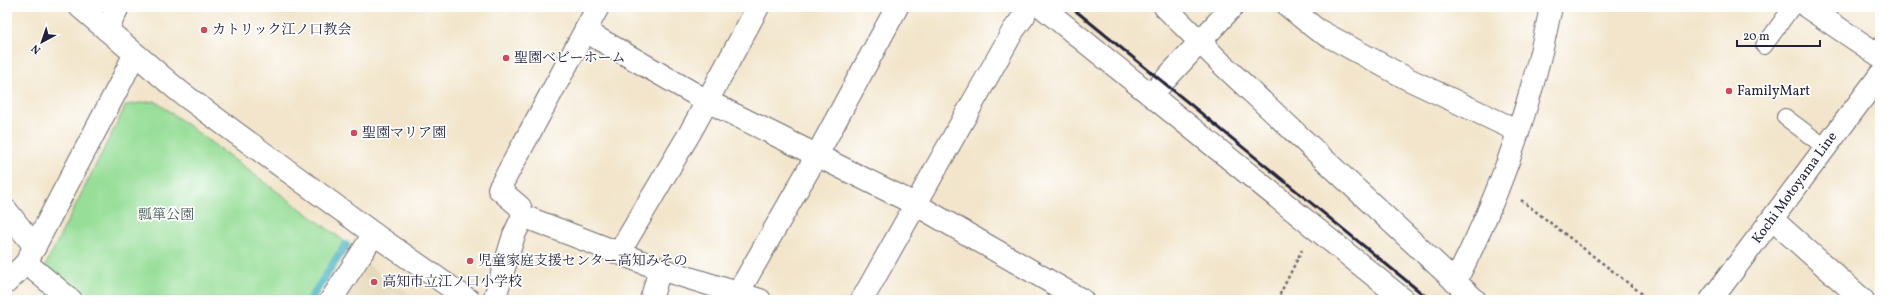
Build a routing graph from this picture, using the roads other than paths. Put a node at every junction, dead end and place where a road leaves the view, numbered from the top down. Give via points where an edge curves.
1 (80, 7) edge
2 (118, 7) edge
3 (598, 7) edge
4 (758, 7) edge
5 (897, 7) edge
6 (1026, 7) edge
7 (1042, 7) edge
8 (1165, 7) edge
9 (1232, 7) edge
10 (1289, 7) edge
11 (1551, 7) edge
12 (1792, 7) edge
13 (1807, 7) edge
14 (107, 30) junction
15 (585, 31) junction
16 (1200, 42) junction
17 (1764, 46) dead end
18 (134, 55) junction
19 (1880, 56) edge
20 (1880, 75) edge
21 (1151, 95) junction
22 (707, 100) junction
23 (1785, 117) dead end
24 (1518, 131) junction
25 (1825, 147) junction
26 (817, 155) junction
27 (915, 204) junction
28 (7, 211) edge
29 (523, 216) junction
30 (1772, 220) junction
31 (374, 234) junction
32 (619, 253) junction
33 (31, 255) junction
34 (660, 269) junction
35 (7, 282) edge
36 (1455, 282) junction
37 (738, 293) junction
38 (71, 300) edge
39 (331, 300) edge
40 (469, 300) edge
41 (494, 300) edge
42 (650, 300) edge
43 (760, 300) edge
44 (862, 300) edge
45 (1082, 300) edge
46 (1404, 300) edge
47 (1475, 300) edge
48 (1711, 300) edge
49 (1862, 300) edge

1 - 14 street
2 - 14 street
3 - 15 street
4 - 22 street
5 - 26 street
6 - 27 street via 1024,16
7 - 21 street
8 - 16 street
9 - 16 street
10 - 24 street via 1316,29 1408,79
11 - 24 street
12 - 17 lane
13 - 19 street
14 - 18 street
15 - 22 street
15 - 29 street via 499,189 520,208
16 - 21 street
16 - 36 street
18 - 31 street via 180,92
18 - 33 street
20 - 25 street, Kochi Motoyama Line
21 - 46 street
22 - 26 street
22 - 32 street
23 - 25 lane
24 - 36 street via 1470,253
25 - 30 street, Kochi Motoyama Line
26 - 27 street
26 - 37 street
27 - 44 street
27 - 45 street
28 - 33 street
29 - 32 street
29 - 41 street via 514,235
30 - 48 street, Kochi Motoyama Line
30 - 49 street
31 - 39 street
31 - 40 street
32 - 34 street
33 - 35 street
33 - 38 street
34 - 37 street
34 - 42 street
36 - 47 street
37 - 43 street

